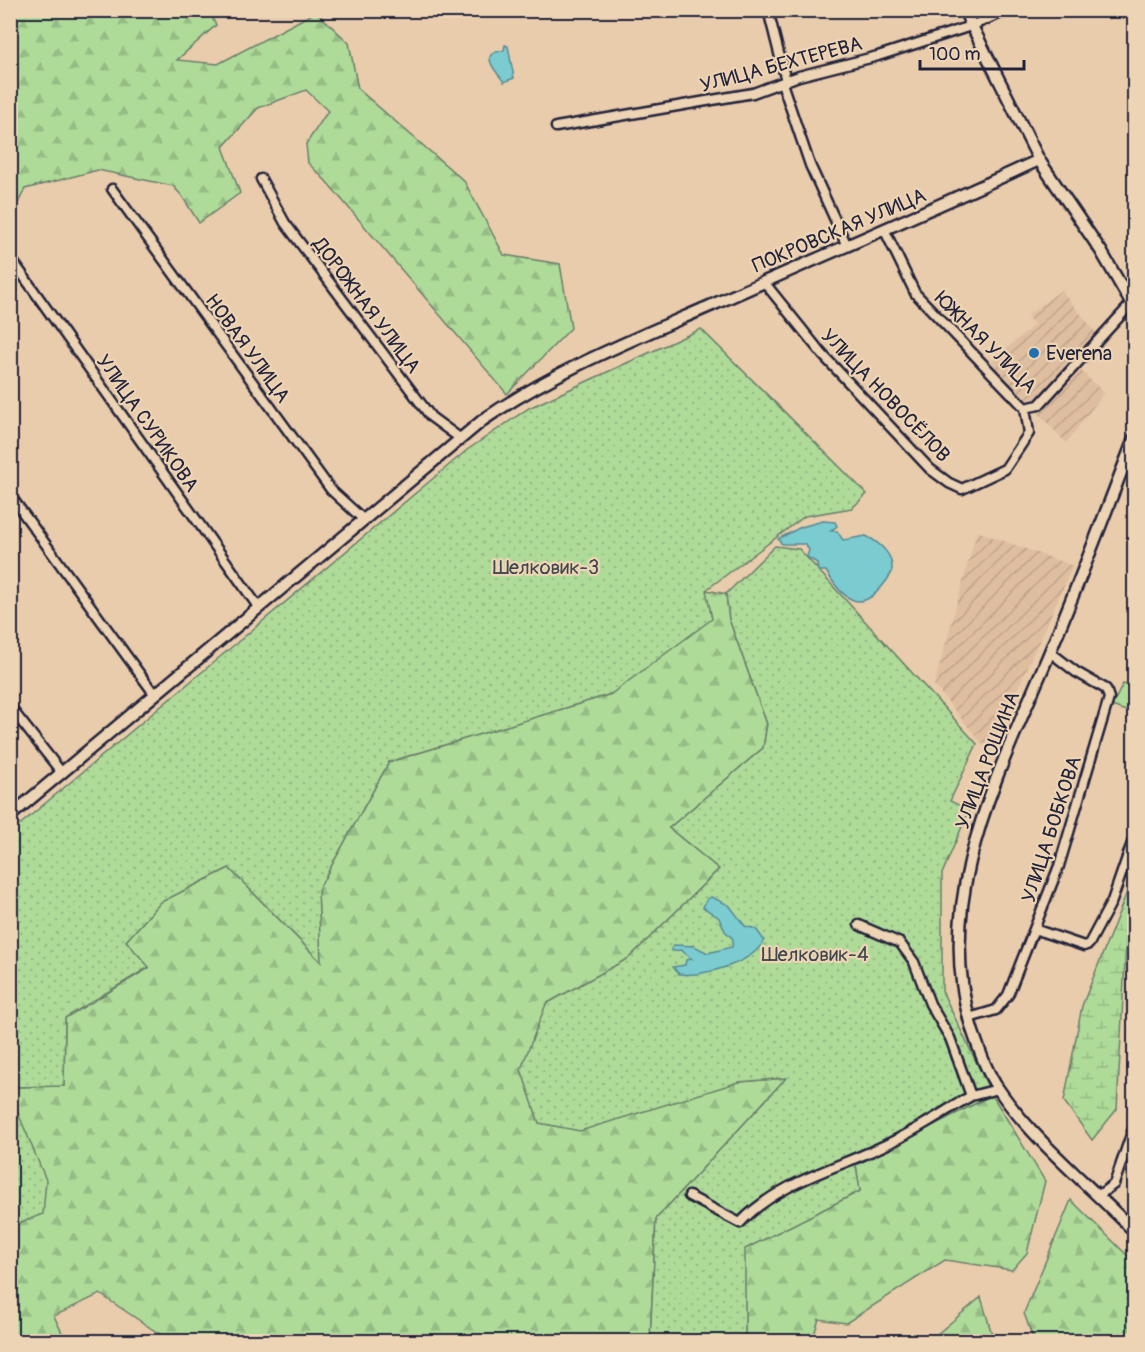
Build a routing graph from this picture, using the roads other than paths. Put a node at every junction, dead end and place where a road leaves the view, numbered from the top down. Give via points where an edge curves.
1 (768, 10) edge
2 (964, 10) edge
3 (1008, 10) edge
4 (971, 26) junction
5 (784, 82) junction
6 (556, 127) dead end
7 (1039, 160) junction
8 (261, 179) dead end
9 (112, 189) dead end
10 (885, 231) junction
11 (848, 246) junction
12 (10, 257) edge
13 (764, 282) junction
14 (1133, 306) edge
15 (1025, 408) junction
16 (461, 439) junction
17 (1134, 439) edge
18 (10, 495) edge
19 (364, 520) junction
20 (259, 608) junction
21 (1050, 652) junction
22 (155, 695) junction
23 (10, 707) edge
24 (62, 773) junction
25 (10, 816) edge
26 (1134, 837) edge
27 (859, 924) dead end
28 (1034, 929) junction
29 (969, 1018) junction
30 (999, 1089) junction
31 (971, 1096) junction
32 (1134, 1126) edge
33 (1099, 1195) junction
34 (689, 1196) dead end
35 (1134, 1231) edge

1 - 5 street
2 - 4 street
3 - 4 street, УЛИЦА БЕХТЕРЕВА
4 - 5 street, УЛИЦА БЕХТЕРЕВА
4 - 7 street
5 - 6 street, УЛИЦА БЕХТЕРЕВА via 753,93
5 - 11 street via 810,165
7 - 10 street, ПОКРОВСКАЯ УЛИЦА
7 - 14 street
8 - 16 street, ДОРОЖНАЯ УЛИЦА via 285,223 432,417
9 - 19 street, НОВАЯ УЛИЦА via 331,490
10 - 11 street, ПОКРОВСКАЯ УЛИЦА
10 - 15 street, ЮЖНАЯ УЛИЦА via 915,293
11 - 13 street, ПОКРОВСКАЯ УЛИЦА
12 - 20 street, УЛИЦА СУРИКОВА
13 - 15 street, УЛИЦА НОВОСЁЛОВ via 822,354 930,469 949,483 962,489 1005,469 1029,433
13 - 16 street, ПОКРОВСКАЯ УЛИЦА via 542,382
14 - 15 street, ЮЖНАЯ УЛИЦА via 1040,405
16 - 19 street, ПОКРОВСКАЯ УЛИЦА
17 - 21 street, УЛИЦА РОЩИНА
18 - 22 street
19 - 20 street, ПОКРОВСКАЯ УЛИЦА
20 - 22 street, ПОКРОВСКАЯ УЛИЦА
21 - 28 street, УЛИЦА БОБКОВА via 1106,689 1109,698 1059,866
21 - 29 street, УЛИЦА РОЩИНА via 984,808 970,856 960,923 960,979
22 - 24 street, ПОКРОВСКАЯ УЛИЦА
23 - 24 street
24 - 25 street, ПОКРОВСКАЯ УЛИЦА
26 - 28 street via 1112,901 1089,944 1084,946
27 - 31 street via 900,943 914,962 930,1004 950,1038
28 - 29 street, УЛИЦА БОБКОВА via 1008,995 996,1010
29 - 30 street, УЛИЦА РОЩИНА via 980,1053
30 - 31 street
30 - 33 street, УЛИЦА РОЩИНА via 1036,1133
31 - 34 street via 903,1137 758,1204 740,1223
32 - 33 street via 1114,1184
33 - 35 street, УЛИЦА РОЩИНА

